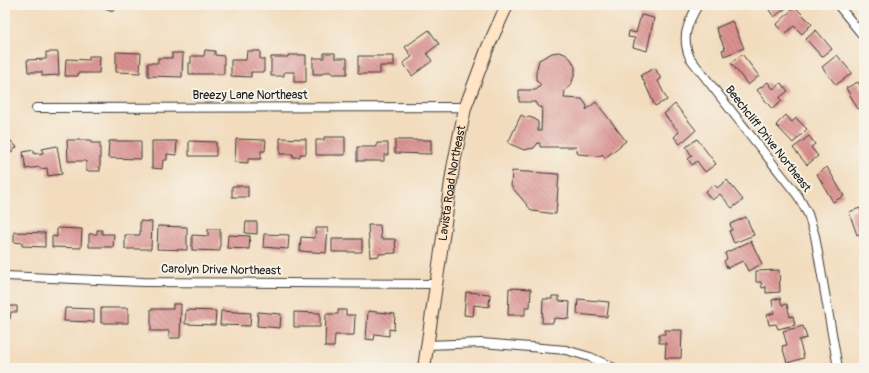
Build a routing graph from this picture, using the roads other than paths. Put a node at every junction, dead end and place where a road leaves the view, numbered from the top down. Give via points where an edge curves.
1 (507, 5) edge
2 (698, 5) edge
3 (838, 5) edge
4 (864, 37) edge
5 (36, 108) dead end
6 (465, 108) junction
7 (5, 276) edge
8 (436, 284) junction
9 (427, 345) junction
10 (424, 368) edge
11 (614, 368) edge
12 (838, 368) edge

1 - 6 main road, Lavista Road Northeast
2 - 12 street, Beechcliff Drive Northeast via 688,23 686,35 686,47 690,58 798,196 808,214 815,236
3 - 4 street
5 - 6 street, Breezy Lane Northeast
6 - 8 main road, Lavista Road Northeast via 453,168
7 - 8 street, Carolyn Drive Northeast via 143,282
8 - 9 main road, Lavista Road Northeast
9 - 10 main road, Lavista Road Northeast
9 - 11 street via 482,344 566,350 590,356

